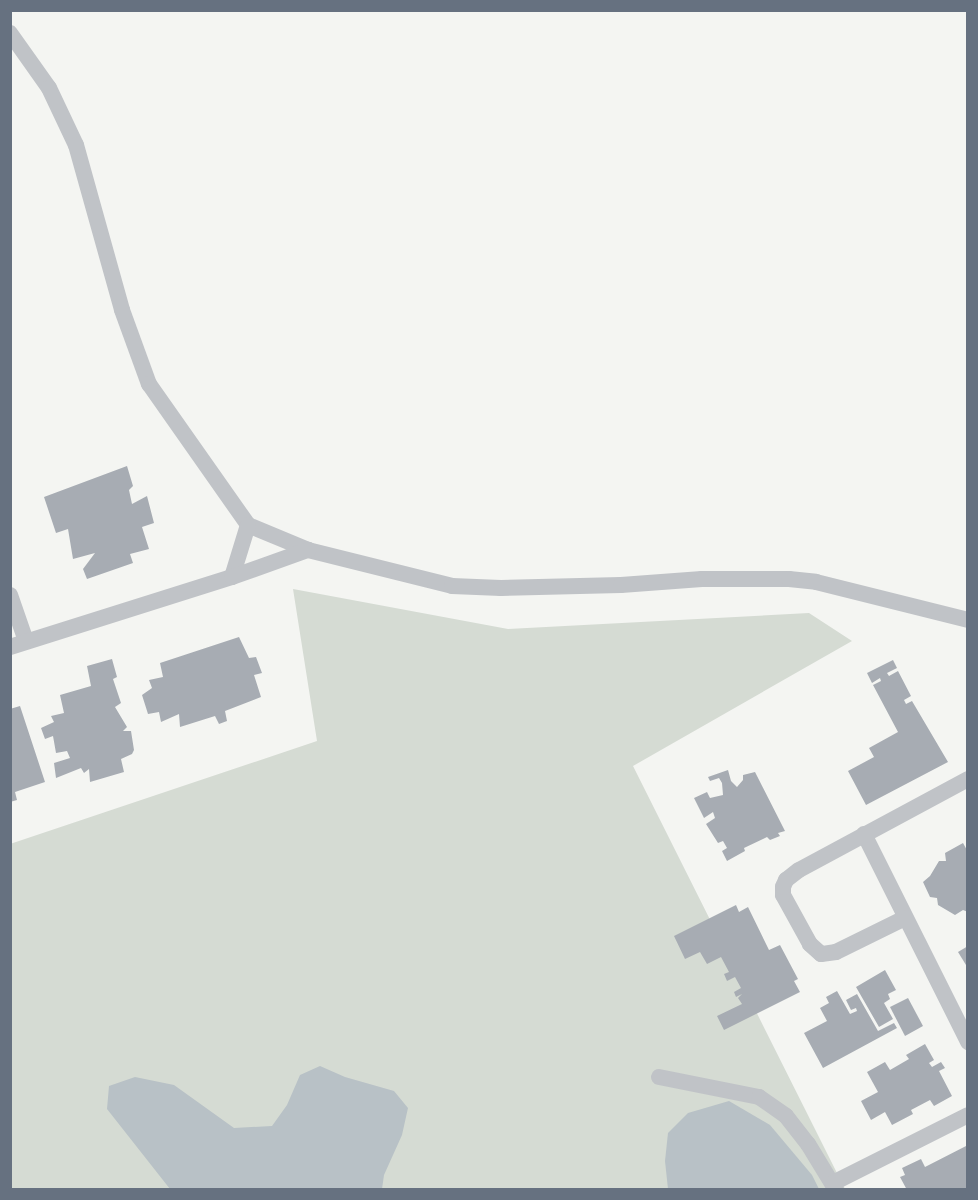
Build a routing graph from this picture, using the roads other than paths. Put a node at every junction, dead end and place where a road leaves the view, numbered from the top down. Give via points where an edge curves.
1 (10, 33) edge
2 (248, 525) junction
3 (308, 550) junction
4 (232, 577) junction
5 (10, 595) edge
6 (968, 620) edge
7 (18, 644) edge
8 (968, 779) edge
9 (864, 834) junction
10 (905, 918) junction
11 (968, 1042) edge
12 (659, 1077) dead end
13 (968, 1115) edge
14 (834, 1186) edge

1 - 2 street via 49,88 76,145 122,310 145,374
2 - 3 street
2 - 4 street
3 - 4 street
3 - 6 street via 426,581 473,588 702,579 816,582
4 - 7 street
5 - 7 street
8 - 9 street
9 - 10 street
9 - 10 street via 791,875 783,895 810,944 821,954 836,952
10 - 11 street
12 - 14 street via 759,1097 786,1116
13 - 14 street

